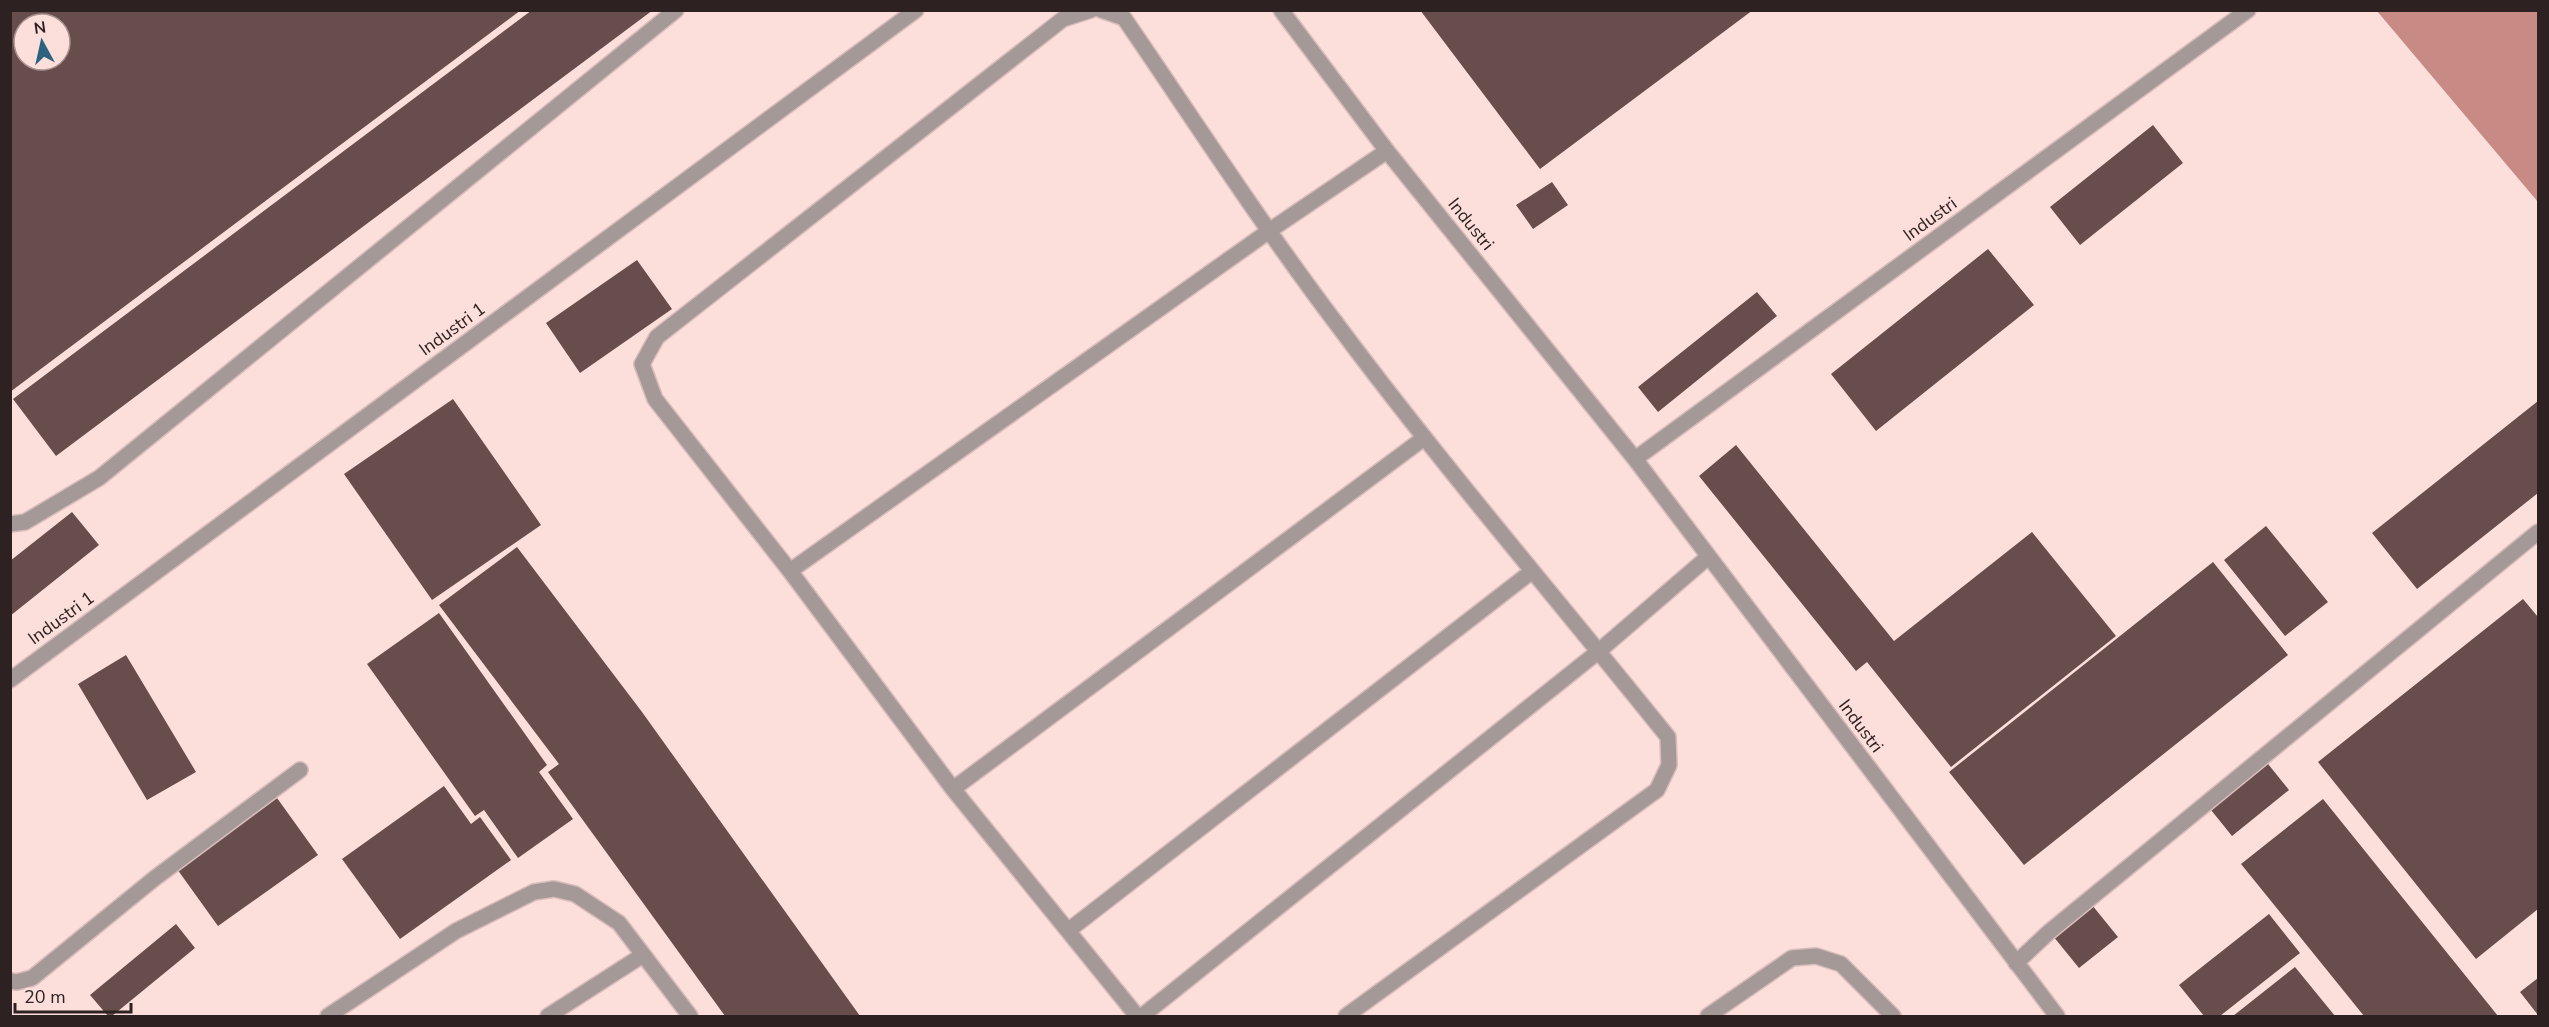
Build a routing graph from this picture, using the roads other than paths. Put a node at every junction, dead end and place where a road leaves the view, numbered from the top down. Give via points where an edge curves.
1 (676, 10) edge
2 (916, 10) edge
3 (1091, 10) edge
4 (1101, 10) edge
5 (1281, 10) edge
6 (2248, 10) edge
7 (1387, 151) junction
8 (1269, 231) junction
9 (1424, 438) junction
10 (1635, 459) junction
11 (10, 524) edge
12 (2538, 532) edge
13 (1708, 557) junction
14 (790, 571) junction
15 (1531, 572) junction
16 (1599, 651) junction
17 (10, 680) edge
18 (300, 770) dead end
19 (953, 789) junction
20 (1069, 930) junction
21 (643, 955) junction
22 (2016, 963) junction
23 (10, 981) edge
24 (328, 1017) edge
25 (548, 1017) edge
26 (690, 1017) edge
27 (1139, 1017) edge
28 (1346, 1017) edge
29 (1708, 1017) edge
30 (1893, 1017) edge
31 (2057, 1017) edge

1 - 11 lane via 99,478 25,522
2 - 17 lane, Industri 1
3 - 14 lane via 1063,19 657,337 642,364 655,399
4 - 8 lane via 1124,18
5 - 7 lane, Industri
6 - 10 lane, Industri
7 - 8 lane
7 - 10 lane, Industri
8 - 9 lane
8 - 14 lane
9 - 15 lane
9 - 19 lane
10 - 13 lane, Industri
12 - 22 lane
13 - 16 lane
13 - 22 lane, Industri
14 - 19 lane
15 - 16 lane
15 - 20 lane
16 - 27 lane
16 - 28 lane via 1668,737 1670,765 1657,790
18 - 23 lane via 154,878 32,978
19 - 20 lane
20 - 27 lane
21 - 24 lane via 619,924 575,894 554,889 534,892 456,931
21 - 25 lane
21 - 26 lane
22 - 31 lane, Industri
29 - 30 lane via 1792,958 1816,956 1841,964

